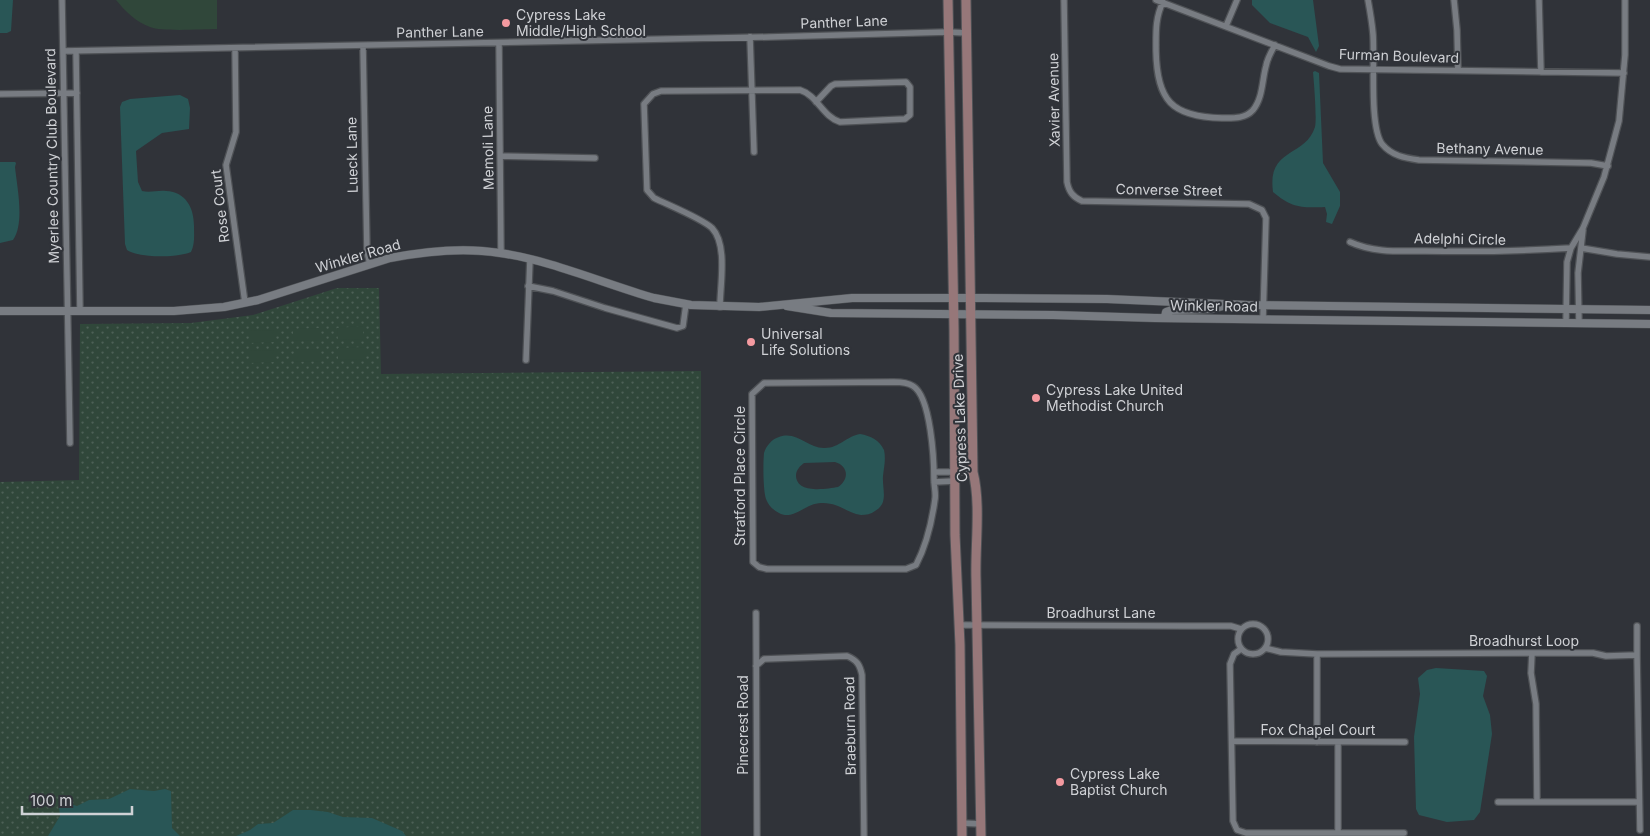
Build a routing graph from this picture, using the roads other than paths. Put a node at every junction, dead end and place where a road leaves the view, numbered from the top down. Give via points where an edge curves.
1 (62, 0) edge
2 (948, 0) edge
3 (966, 0) edge
4 (1064, 0) edge
5 (1156, 0) edge
6 (1237, 0) edge
7 (1368, 0) edge
8 (1454, 0) edge
9 (1539, 0) edge
10 (1625, 0) edge
11 (1163, 2) junction
12 (1226, 26) junction
13 (948, 32) junction
14 (967, 33) junction
15 (750, 38) junction
16 (499, 43) junction
17 (1275, 45) junction
18 (363, 46) junction
19 (235, 48) junction
20 (63, 51) junction
21 (76, 52) junction
22 (1374, 70) junction
23 (1458, 70) junction
24 (1541, 72) junction
25 (1624, 73) junction
26 (753, 89) junction
27 (63, 93) junction
28 (77, 93) junction
29 (0, 94) edge
30 (816, 102) junction
31 (754, 152) dead end
32 (501, 156) junction
33 (595, 158) dead end
34 (1608, 166) junction
35 (1075, 198) joint
36 (1583, 228) junction
37 (1350, 242) dead end
38 (1571, 248) junction
39 (1581, 248) junction
40 (501, 253) junction
41 (1650, 257) edge
42 (530, 259) junction
43 (370, 264) junction
44 (528, 286) junction
45 (952, 298) junction
46 (970, 298) junction
47 (246, 303) junction
48 (686, 304) junction
49 (778, 304) junction
50 (1230, 304) junction
51 (1264, 305) junction
52 (720, 307) junction
53 (1566, 309) junction
54 (80, 310) junction
55 (1579, 310) junction
56 (1650, 310) edge
57 (0, 311) edge
58 (67, 311) junction
59 (952, 314) junction
60 (970, 314) junction
61 (1165, 318) junction
62 (1263, 319) junction
63 (1566, 323) junction
64 (1579, 324) junction
65 (1650, 324) edge
66 (526, 360) dead end
67 (70, 444) dead end
68 (934, 472) junction
69 (973, 472) junction
70 (954, 477) junction
71 (934, 482) junction
72 (756, 613) dead end
73 (978, 624) junction
74 (959, 625) junction
75 (1637, 626) dead end
76 (1241, 629) junction
77 (1265, 648) junction
78 (1241, 649) junction
79 (1532, 653) junction
80 (1317, 654) junction
81 (1637, 655) junction
82 (756, 666) junction
83 (1232, 741) junction
84 (1317, 742) junction
85 (1405, 742) dead end
86 (1338, 743) junction
87 (1498, 802) dead end
88 (1537, 802) junction
89 (1639, 802) junction
90 (962, 823) junction
91 (981, 824) junction
92 (1640, 830) dead end
93 (1338, 833) junction
94 (1404, 833) dead end
95 (757, 836) edge
96 (864, 836) edge
97 (962, 836) edge
98 (981, 836) edge

1 - 20 street, Myerlee Country Club Boulevard
2 - 13 main road, Cypress Lake Drive
3 - 14 main road, Cypress Lake Drive
4 - 35 street, Xavier Avenue via 1067,182
5 - 11 street, Furman Boulevard
6 - 12 street
7 - 22 street via 1374,35
8 - 23 street
9 - 24 street
10 - 25 street
11 - 12 street, Furman Boulevard
11 - 17 street via 1156,27 1157,78 1170,101 1190,115 1232,118 1248,114 1259,101 1266,66
12 - 17 street, Furman Boulevard
13 - 14 street, Panther Lane
13 - 15 street, Panther Lane
13 - 45 main road, Cypress Lake Drive
14 - 46 main road, Cypress Lake Drive
15 - 16 street, Panther Lane
15 - 26 street
16 - 18 street, Panther Lane
16 - 32 street, Memoli Lane
17 - 22 street, Furman Boulevard via 1340,69
18 - 19 street, Panther Lane
18 - 43 street, Lueck Lane via 366,252
19 - 21 street, Panther Lane
19 - 47 street, Rose Court via 236,132 226,165
20 - 21 street, Panther Lane
20 - 27 street, Myerlee Country Club Boulevard
21 - 28 street, Myerlee Country Club Boulevard
22 - 23 street, Furman Boulevard
22 - 34 street, Bethany Avenue via 1375,126 1380,139 1393,154 1410,159 1445,161
23 - 24 street, Furman Boulevard
24 - 25 street, Furman Boulevard
25 - 34 street via 1619,121
26 - 30 street via 800,90
26 - 31 street
26 - 52 street via 656,92 646,100 643,109 647,190 654,198 709,226 717,236 722,257
27 - 28 street
27 - 29 street
27 - 58 street, Myerlee Country Club Boulevard
28 - 54 street, Myerlee Country Club Boulevard
30 - 30 street via 840,122 905,119 910,116 910,87 906,82 835,84
32 - 33 street
32 - 40 street, Memoli Lane
34 - 36 street
35 - 51 street, Converse Street via 1090,202 1249,204 1262,210 1266,218
36 - 38 street
36 - 39 street
37 - 38 street, Adelphi Circle via 1362,248 1383,250 1488,252
38 - 53 street via 1567,262
39 - 41 street
39 - 55 street
40 - 42 street, Winkler Road
40 - 43 street, Winkler Road via 410,254
42 - 44 street
42 - 48 street, Winkler Road via 646,296
43 - 47 street, Winkler Road
44 - 48 street via 676,328 683,326
44 - 66 street
45 - 46 street, Winkler Road
45 - 49 street, Winkler Road via 852,298
45 - 59 main road, Cypress Lake Drive
46 - 50 street, Winkler Road
46 - 60 main road, Cypress Lake Drive
47 - 54 street, Winkler Road via 194,310
48 - 52 street, Winkler Road
49 - 52 street, Winkler Road
49 - 59 street, Winkler Road via 831,313
50 - 51 street, Winkler Road
50 - 61 street via 1212,309 1172,310 1166,312
51 - 53 street, Winkler Road
51 - 62 street
53 - 55 street, Winkler Road
53 - 63 street
54 - 58 street, Winkler Road
55 - 56 street, Winkler Road
55 - 64 street
57 - 58 street, Winkler Road
58 - 67 street, Myerlee Country Club Boulevard
59 - 60 street, Winkler Road
59 - 70 main road, Cypress Lake Drive
60 - 61 street, Winkler Road
60 - 69 main road, Cypress Lake Drive
61 - 62 street, Winkler Road
62 - 63 street, Winkler Road
63 - 64 street, Winkler Road
64 - 65 street, Winkler Road
68 - 70 street
68 - 71 street, Stratford Place Circle
68 - 71 street, Stratford Place Circle via 935,457 925,406 914,386 894,382 764,383 752,394 753,562 759,567 906,569 916,565 923,552 935,498
69 - 70 street
69 - 73 main road, Cypress Lake Drive
70 - 71 street
70 - 74 main road, Cypress Lake Drive
72 - 82 street, Pinecrest Road
73 - 74 street, Broadhurst Lane
73 - 76 street, Broadhurst Lane via 1231,626
73 - 91 main road, Cypress Lake Drive
74 - 90 main road, Cypress Lake Drive
75 - 81 street
76 - 77 street via 1255,624 1264,629 1268,638
76 - 78 street via 1238,639
77 - 78 street, Broadhurst Loop via 1256,654
77 - 80 street, Broadhurst Loop
78 - 83 street via 1234,654 1230,664
79 - 80 street, Broadhurst Loop
79 - 81 street, Broadhurst Loop
79 - 88 street
80 - 84 street
81 - 89 street
82 - 95 street, Pinecrest Road
82 - 96 street, Braeburn Road via 764,659 847,656 860,666
83 - 84 street, Fox Chapel Court
83 - 93 street via 1233,822 1237,830 1246,833
84 - 86 street, Fox Chapel Court
85 - 86 street, Fox Chapel Court
86 - 93 street
87 - 88 street
88 - 89 street
89 - 92 street
90 - 91 street
90 - 97 main road, Cypress Lake Drive
91 - 98 main road, Cypress Lake Drive
93 - 94 street

